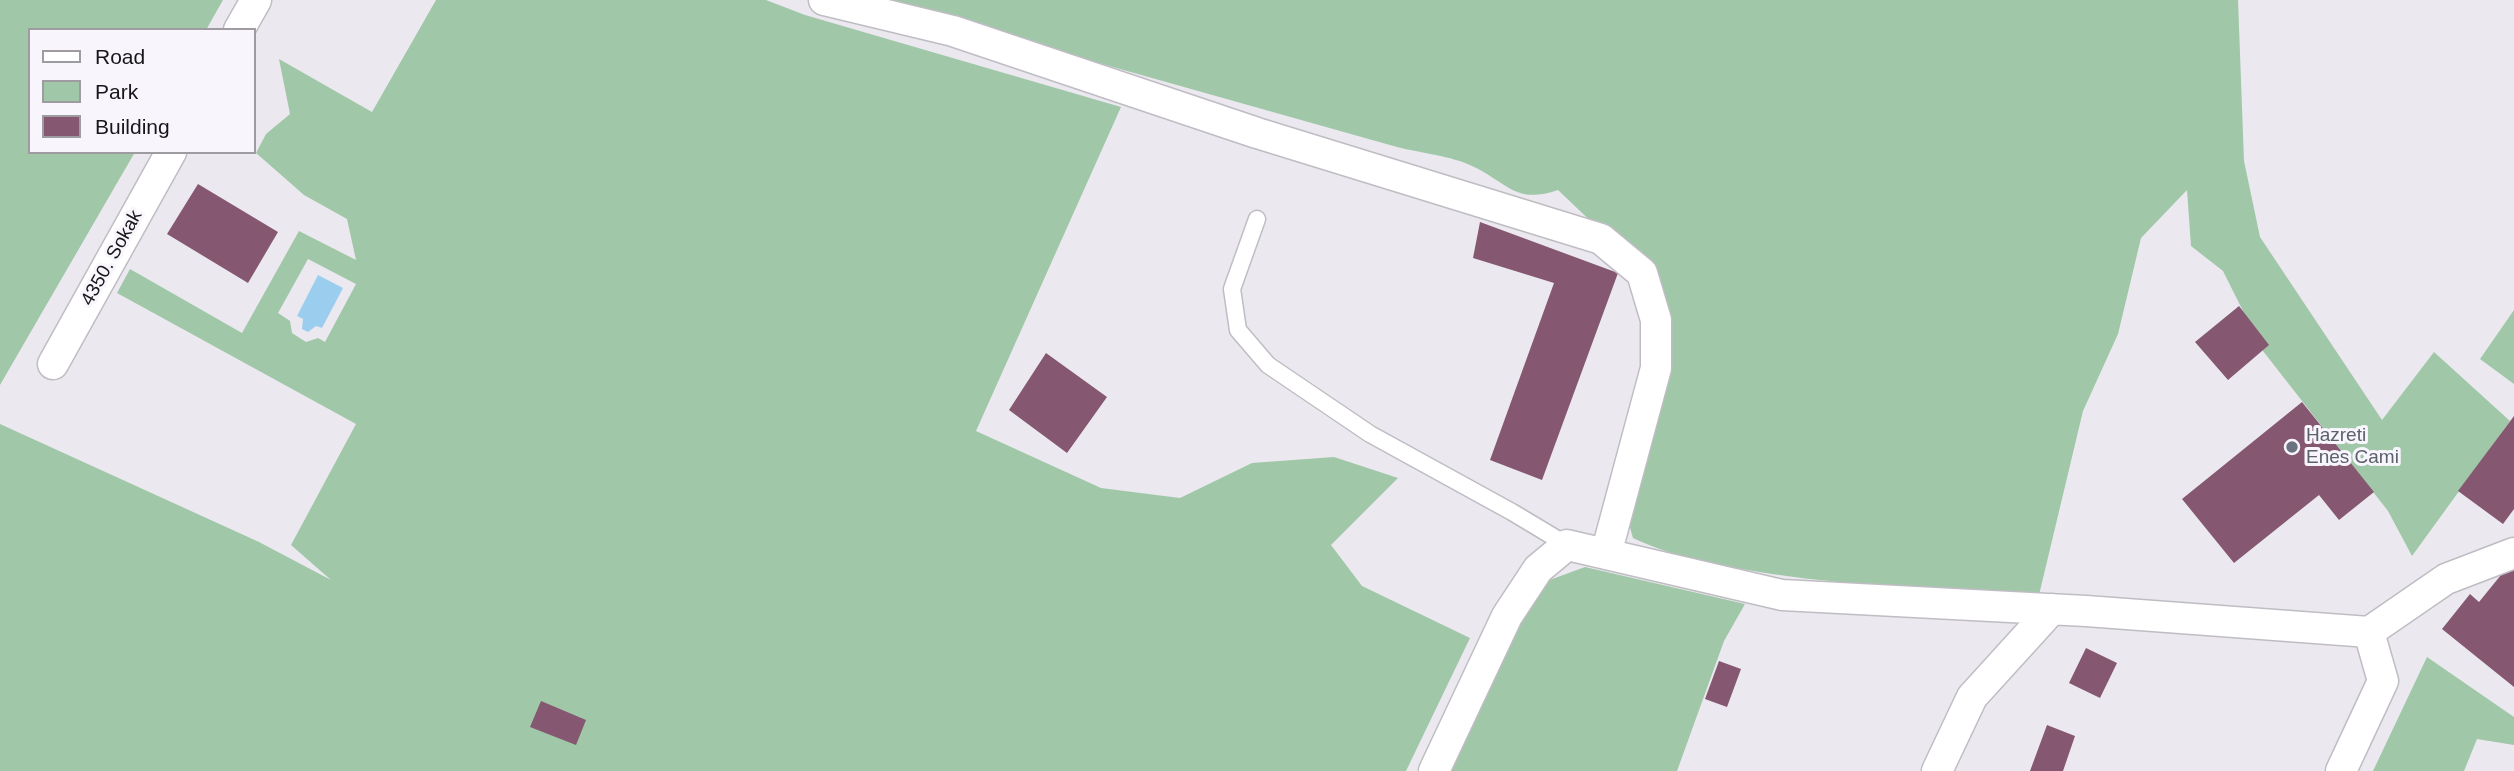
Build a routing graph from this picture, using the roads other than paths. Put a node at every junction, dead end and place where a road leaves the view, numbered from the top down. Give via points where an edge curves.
1 (256, 0) edge
2 (824, 0) edge
3 (240, 28) edge
4 (170, 154) edge
5 (1257, 219) dead end
6 (54, 363) dead end
7 (1567, 545) junction
8 (2514, 553) edge
9 (1606, 554) junction
10 (2052, 609) junction
11 (2369, 632) junction
12 (1433, 771) edge
13 (1937, 771) edge
14 (2341, 771) edge

1 - 3 street
2 - 9 street via 953,31 1257,133 1601,239 1642,273 1656,320 1656,368
4 - 6 street, 4350. Sokak
5 - 7 lane via 1232,289 1238,330 1268,365 1370,434
7 - 9 street
7 - 12 street via 1538,569 1507,616
8 - 11 street via 2446,579
9 - 10 street via 1782,595
10 - 11 street
10 - 13 street via 1972,697
11 - 14 street via 2382,681

